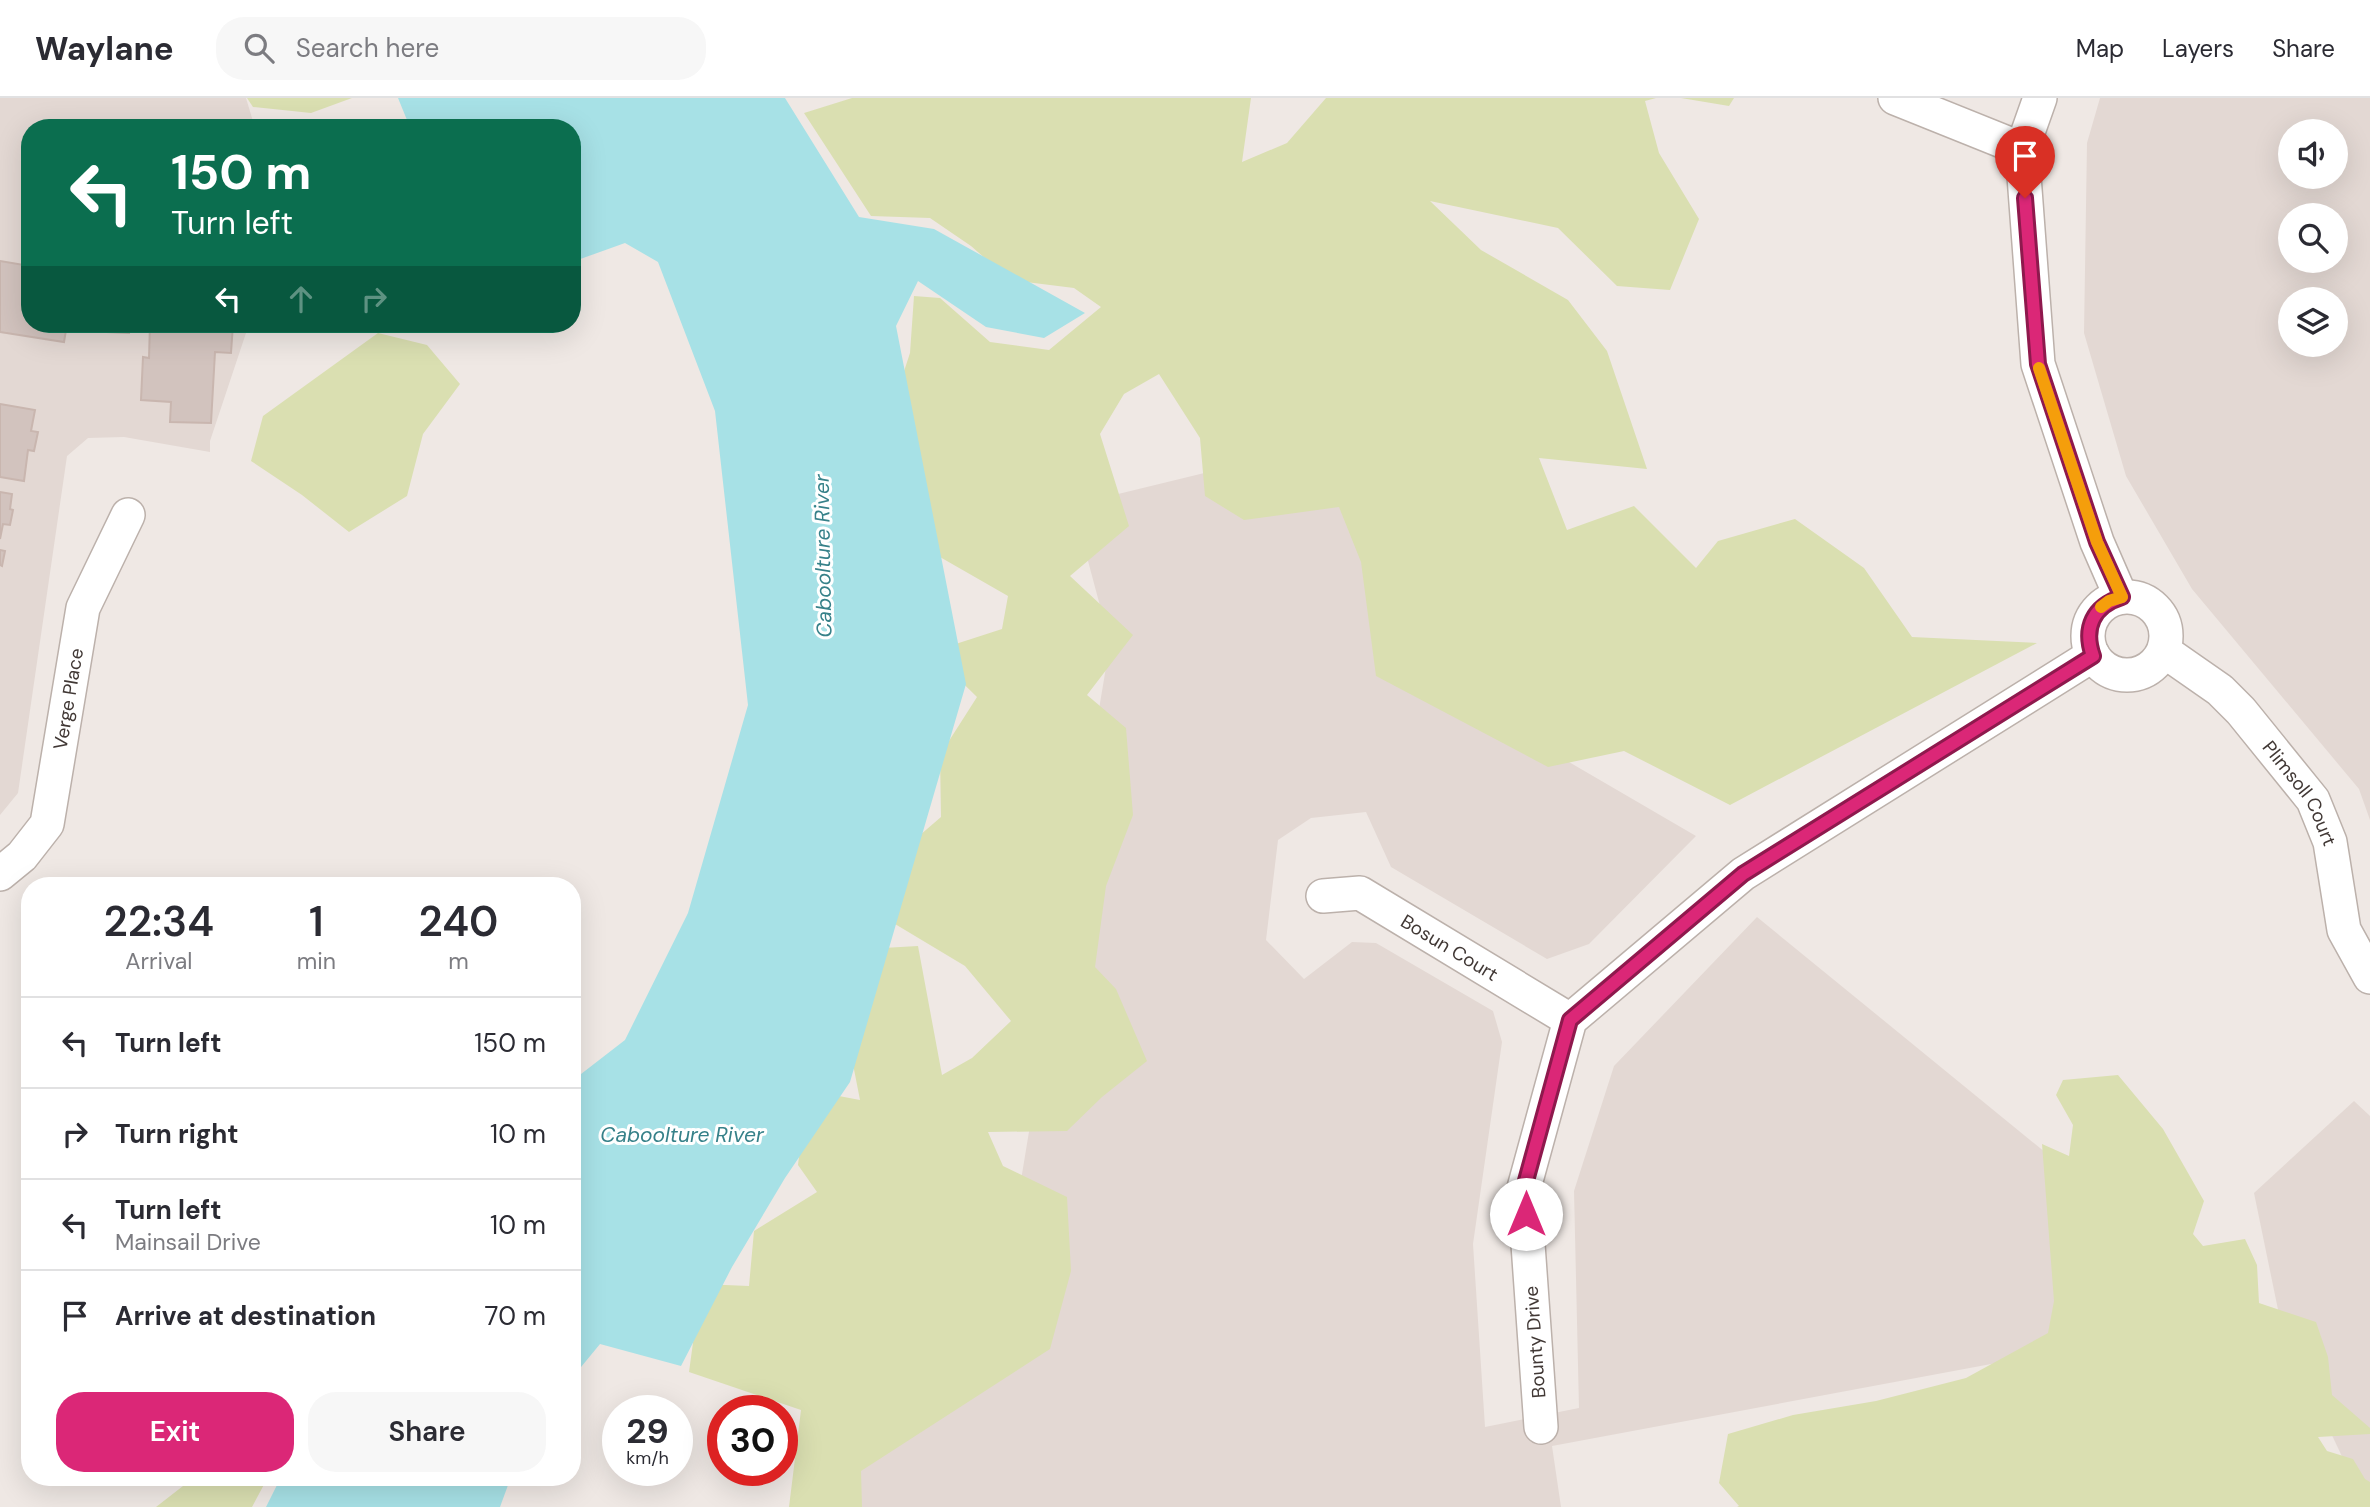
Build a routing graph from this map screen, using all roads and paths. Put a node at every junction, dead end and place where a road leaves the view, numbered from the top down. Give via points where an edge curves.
1 (1895, 98) edge
2 (2040, 98) edge
3 (2022, 149) junction
4 (128, 514) dead end
5 (2122, 597) junction
6 (2164, 652) junction
7 (2093, 656) junction
8 (0, 874) edge
9 (1323, 896) dead end
10 (2370, 977) edge
11 (1570, 1020) junction
12 (1541, 1427) dead end

1 - 3 street
2 - 3 street
3 - 5 street via 2038,364 2097,542
4 - 8 street, Verge Place via 83,608 47,824 22,856
5 - 6 street via 2155,607 2166,628
5 - 7 street via 2099,608 2092,619 2088,643
6 - 7 street via 2136,675 2111,673
6 - 10 street, Plimsoll Court via 2220,690 2313,800 2330,842 2344,930
7 - 11 street via 1743,874
9 - 11 street, Bosun Court via 1360,893
11 - 12 street, Bounty Drive via 1524,1188

